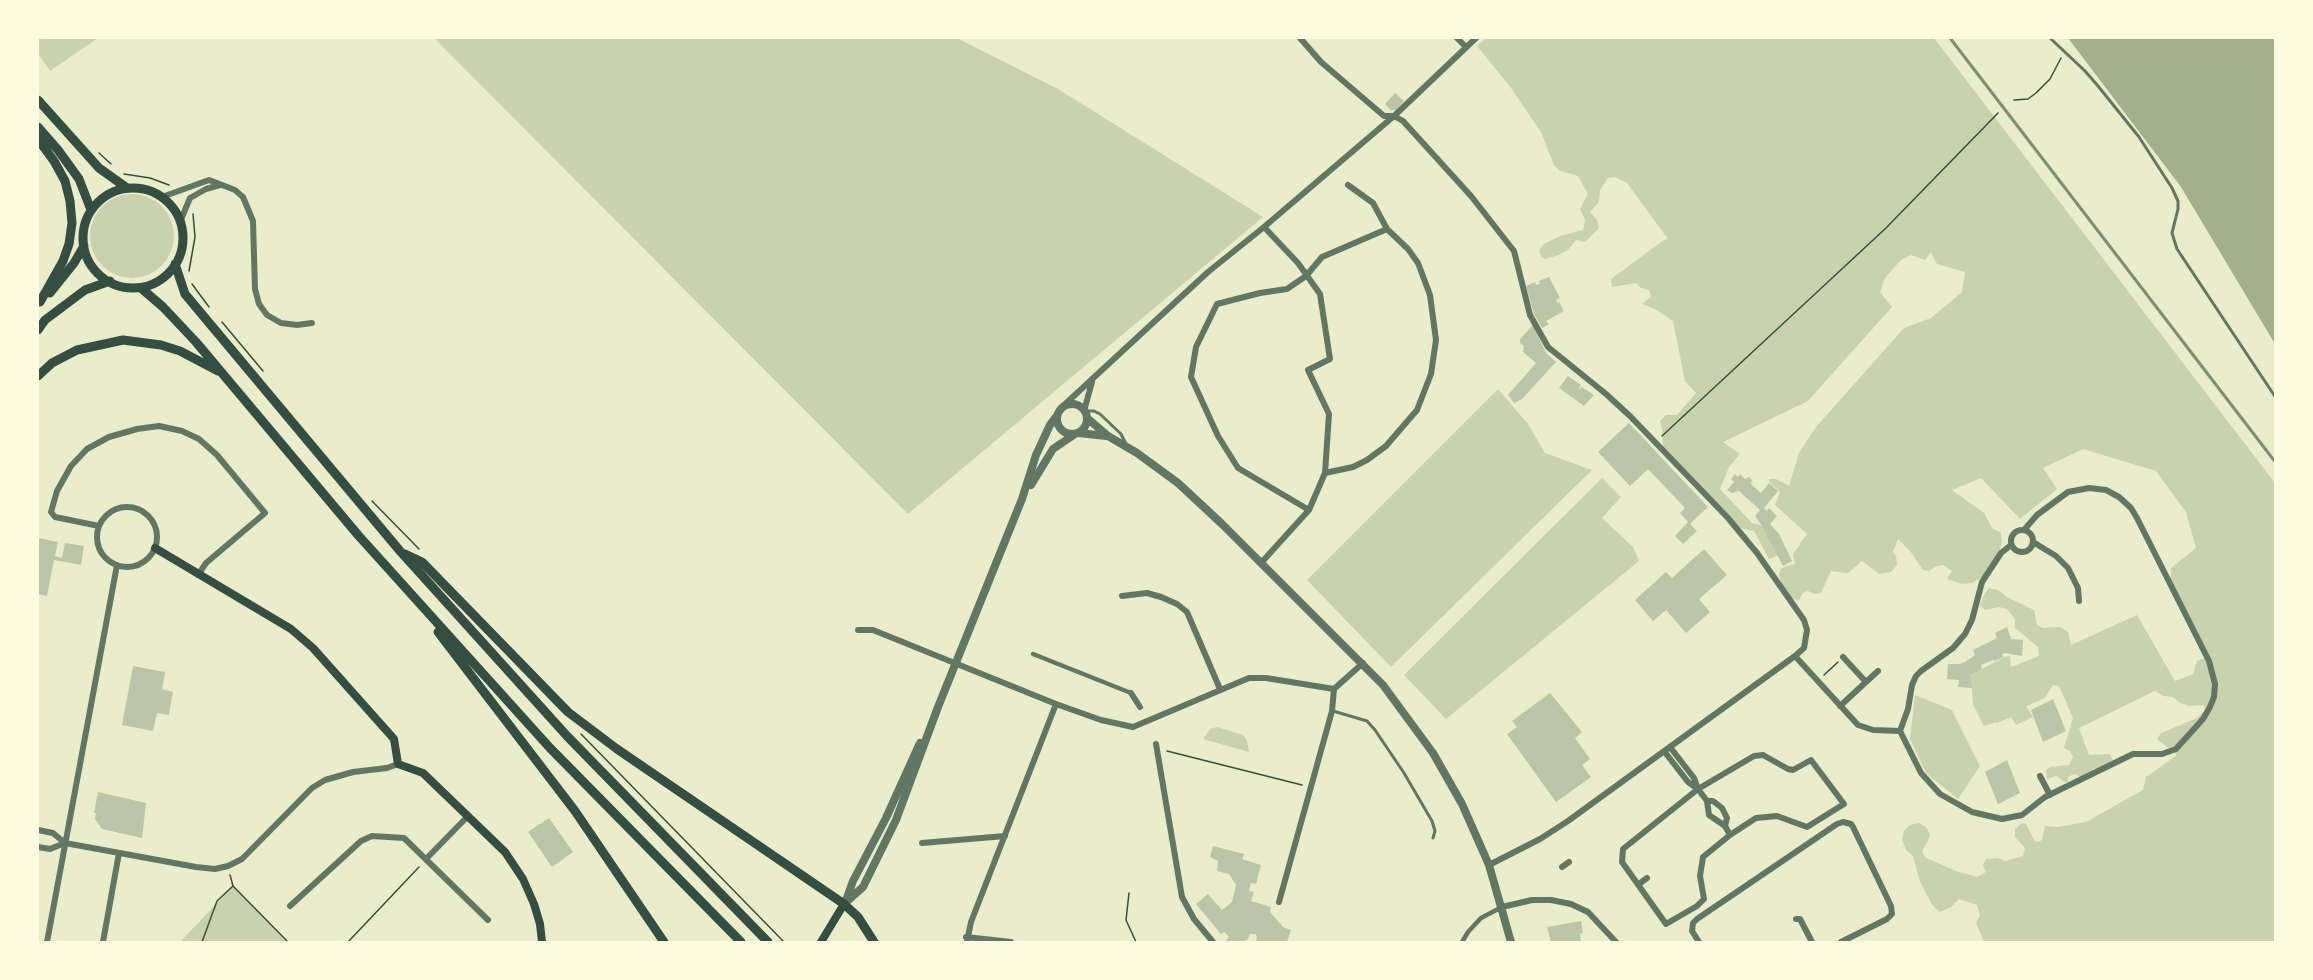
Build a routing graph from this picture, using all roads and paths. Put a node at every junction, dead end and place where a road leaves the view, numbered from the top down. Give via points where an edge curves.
1 (1300, 38) edge
2 (1457, 38) edge
3 (1476, 38) edge
4 (2050, 38) edge
5 (1466, 46) junction
6 (2064, 52) junction
7 (38, 100) edge
8 (2014, 100) dead end
9 (1998, 113) dead end
10 (1394, 116) junction
11 (38, 128) edge
12 (38, 139) edge
13 (94, 148) dead end
14 (110, 163) dead end
15 (118, 171) dead end
16 (221, 184) junction
17 (1348, 185) dead end
18 (127, 188) junction
19 (183, 190) junction
20 (162, 197) junction
21 (190, 198) junction
22 (91, 210) junction
23 (180, 222) junction
24 (1264, 227) junction
25 (1387, 229) junction
26 (84, 246) junction
27 (175, 264) junction
28 (189, 276) dead end
29 (1306, 276) junction
30 (110, 281) junction
31 (192, 282) dead end
32 (141, 288) junction
33 (39, 304) edge
34 (210, 308) dead end
35 (217, 316) dead end
36 (312, 323) dead end
37 (38, 330) edge
38 (222, 373) junction
39 (265, 374) dead end
40 (38, 376) edge
41 (1092, 381) junction
42 (2276, 398) edge
43 (1063, 406) junction
44 (1085, 414) junction
45 (1056, 417) junction
46 (1077, 433) junction
47 (1108, 436) junction
48 (1655, 443) junction
49 (1128, 448) junction
50 (1325, 472) junction
51 (1022, 499) junction
52 (373, 502) dead end
53 (1309, 510) junction
54 (99, 526) junction
55 (2024, 530) junction
56 (2033, 542) junction
57 (2011, 545) junction
58 (155, 548) junction
59 (400, 551) junction
60 (421, 552) dead end
61 (1261, 563) junction
62 (117, 565) junction
63 (198, 575) junction
64 (410, 594) junction
65 (1122, 596) dead end
66 (2079, 601) dead end
67 (858, 630) dead end
68 (1033, 654) dead end
69 (1795, 656) junction
70 (1843, 657) joint
71 (956, 663) junction
72 (1363, 663) junction
73 (1878, 671) dead end
74 (1771, 674) junction
75 (1777, 681) dead end
76 (1817, 681) junction
77 (1866, 682) junction
78 (1220, 689) junction
79 (1334, 689) junction
80 (1131, 693) joint
81 (1056, 704) junction
82 (1840, 706) junction
83 (1140, 707) dead end
84 (1332, 711) junction
85 (568, 712) junction
86 (1900, 731) junction
87 (1157, 746) joint
88 (1667, 749) junction
89 (398, 764) junction
90 (2040, 776) dead end
91 (1311, 787) junction
92 (1698, 789) junction
93 (2050, 795) junction
94 (1707, 801) junction
95 (468, 816) junction
96 (1568, 821) junction
97 (1725, 826) junction
98 (1574, 829) dead end
99 (38, 830) edge
100 (1730, 835) junction
101 (1005, 836) junction
102 (1433, 837) dead end
103 (1638, 838) junction
104 (65, 843) junction
105 (922, 843) dead end
106 (1643, 845) dead end
107 (38, 847) edge
108 (119, 853) junction
109 (426, 859) junction
110 (1569, 862) dead end
111 (1489, 865) junction
112 (228, 866) junction
113 (1562, 867) dead end
114 (1647, 878) dead end
115 (1639, 884) junction
116 (233, 886) junction
117 (1129, 893) dead end
118 (1279, 902) dead end
119 (844, 904) junction
120 (290, 906) dead end
121 (1502, 907) junction
122 (1796, 919) dead end
123 (488, 920) dead end
124 (967, 940) edge
125 (822, 941) edge
126 (47, 942) edge
127 (103, 942) edge
128 (202, 942) edge
129 (288, 942) edge
130 (348, 942) edge
131 (542, 942) edge
132 (664, 942) edge
133 (741, 942) edge
134 (768, 942) edge
135 (784, 942) edge
136 (874, 942) edge
137 (1011, 942) edge
138 (1136, 942) edge
139 (1213, 942) edge
140 (1462, 942) edge
141 (1511, 942) edge
142 (1616, 942) edge
143 (1700, 942) edge
144 (1812, 942) edge
145 (1841, 942) edge

1 - 10 street via 1320,62 1384,116
2 - 5 street
3 - 5 street
4 - 6 lane
5 - 10 street
6 - 8 path via 2050,79 2036,93 2028,99
6 - 42 lane via 2132,128 2172,188 2178,201 2172,233 2177,249
7 - 18 main road via 99,168
9 - 48 path via 1886,228
10 - 24 street
10 - 48 street via 1403,121 1471,196 1514,251 1530,315 1548,347 1606,394
11 - 22 main road via 79,178
12 - 33 main road via 65,181 72,223 63,261
13 - 14 path
15 - 19 path via 179,185
16 - 19 street via 209,180
16 - 21 street
16 - 36 street via 243,197 253,221 259,304 280,323
17 - 25 street via 1372,203
18 - 20 main road via 145,189
18 - 22 main road via 107,195
19 - 20 street
20 - 23 main road
21 - 23 street
21 - 28 path via 194,205 195,237
22 - 26 main road
23 - 27 main road via 183,244
24 - 29 street
24 - 41 street via 1208,272
25 - 29 street via 1322,257
25 - 50 street via 1418,263 1430,295 1436,340 1431,374 1417,410 1386,446 1353,467
26 - 30 main road via 92,266
26 - 33 main road
27 - 32 main road via 161,279
27 - 59 main road via 185,294
29 - 50 street via 1320,294 1330,359 1308,370 1329,414
29 - 53 street via 1287,290 1217,304 1196,347 1191,377 1218,436 1238,468
30 - 32 main road
30 - 37 main road via 84,290
31 - 34 path
32 - 38 main road via 163,306
35 - 39 path
38 - 40 main road via 180,351 123,340 77,350 52,363
38 - 64 main road
41 - 43 street
41 - 44 street
43 - 44 street via 1075,404
43 - 45 street
44 - 46 street via 1085,426
44 - 47 street
44 - 49 lane via 1100,414 1121,434
45 - 46 street via 1061,431
45 - 51 street via 1036,455
46 - 47 street
46 - 51 street via 1053,448
47 - 49 street
48 - 69 street via 1748,541 1804,620 1807,640
49 - 61 street via 1178,483
50 - 53 street
51 - 71 street
52 - 60 path
53 - 61 street
54 - 58 street via 111,512 138,509 152,521
54 - 62 street via 98,545 109,561
54 - 63 street via 55,517 51,512 71,466 87,449 109,437 159,426 199,439 265,513 206,563
55 - 56 street
55 - 57 street via 2016,531
55 - 93 street via 2059,497 2080,488 2106,490 2119,497 2134,513 2209,661 2215,684 2214,697 2203,719 2176,749 2162,754 2133,754
56 - 57 street via 2020,552
56 - 66 street via 2068,568 2078,588
57 - 86 street via 1982,582 1965,634 1916,676
58 - 62 street via 139,564
58 - 63 main road
59 - 85 main road via 422,562
59 - 134 main road via 567,736
61 - 72 street
62 - 104 street
63 - 89 main road via 291,629 313,648 394,739
64 - 132 main road via 575,811
64 - 133 main road via 550,748
65 - 78 street via 1147,593 1187,612
67 - 71 street via 873,630
68 - 80 street
69 - 74 street
69 - 76 street
70 - 76 path
70 - 77 street
71 - 81 street
71 - 119 street via 896,820 863,887
72 - 79 street
72 - 111 street via 1433,753 1462,804
73 - 77 street
74 - 75 street
74 - 88 street
76 - 82 street
77 - 82 street
78 - 79 street via 1248,678
78 - 81 street via 1133,727
79 - 84 street
80 - 83 street
81 - 101 street
82 - 86 street via 1865,728
84 - 91 street
84 - 102 lane via 1367,721 1432,821
85 - 119 main road
85 - 135 path via 581,735
86 - 93 street via 1929,783 1972,812 2012,818
87 - 91 path
87 - 139 street via 1182,897
88 - 92 street via 1694,778
88 - 96 street
89 - 95 main road via 423,773
89 - 112 street via 325,780 312,788 242,859
90 - 93 street
91 - 118 street
92 - 94 street
92 - 100 street via 1763,754 1788,770 1811,760 1844,804 1807,827 1777,816 1756,818
92 - 103 street
94 - 97 street via 1709,815
94 - 97 street via 1722,808 1727,818
95 - 109 street
95 - 131 main road via 506,852 523,879 537,914
96 - 98 street
96 - 111 street
97 - 100 street
99 - 104 street via 53,833
100 - 115 street via 1703,857 1700,876 1704,899 1666,924
101 - 105 street
101 - 124 street
103 - 106 street
103 - 115 street via 1623,849 1622,862
104 - 107 street via 50,849
104 - 108 street
104 - 126 street
108 - 112 street via 205,869
108 - 127 street
109 - 120 street via 404,837 372,836 361,841
109 - 123 street
109 - 130 path
110 - 113 street
111 - 121 street
112 - 116 path
114 - 115 street
116 - 128 path via 217,901
116 - 129 path
117 - 138 path via 1126,920
119 - 125 main road
119 - 136 main road
121 - 140 street via 1481,918
121 - 141 street
121 - 142 street via 1532,900 1570,904 1588,912
122 - 144 street via 1800,919
124 - 137 street
143 - 145 street via 1692,931 1697,919 1843,822 1853,827 1892,914

